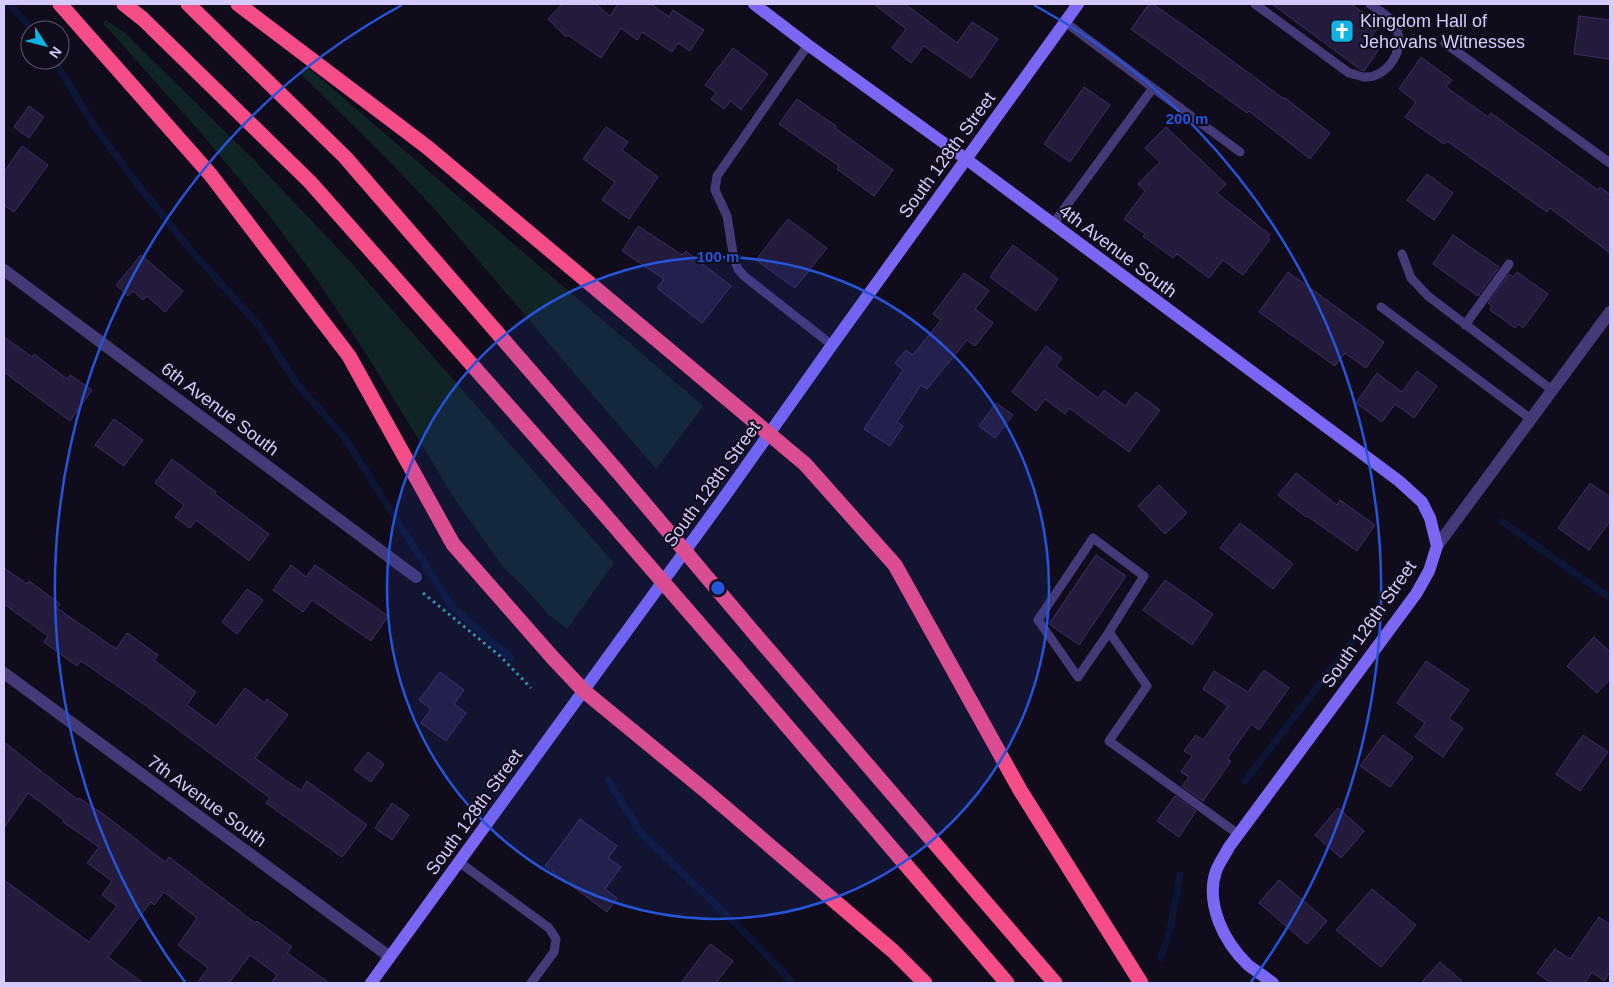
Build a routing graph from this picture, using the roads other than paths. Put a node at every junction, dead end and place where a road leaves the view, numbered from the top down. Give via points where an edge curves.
1 (60, 4) edge
2 (124, 4) edge
3 (188, 4) edge
4 (238, 4) edge
5 (754, 4) edge
6 (1078, 4) edge
7 (1255, 4) edge
8 (1370, 4) edge
9 (1065, 22) junction
10 (1445, 42) dead end
11 (808, 45) junction
12 (1153, 88) junction
13 (1240, 152) dead end
14 (966, 159) junction
15 (1610, 163) edge
16 (1054, 224) junction
17 (1402, 254) dead end
18 (1509, 264) dead end
19 (4, 270) edge
20 (1381, 307) dead end
21 (1610, 312) edge
22 (1465, 325) junction
23 (832, 344) junction
24 (1552, 390) junction
25 (1531, 419) junction
26 (770, 433) junction
27 (1437, 546) junction
28 (416, 577) road end
29 (1109, 632) junction
30 (4, 673) edge
31 (584, 691) junction
32 (1238, 834) junction
33 (460, 862) junction
34 (390, 958) junction
35 (371, 983) edge
36 (531, 983) edge
37 (925, 983) edge
38 (1007, 983) edge
39 (1055, 983) edge
40 (1141, 983) edge
41 (1273, 983) edge

1 - 31 highway via 210,174 344,348 453,544
2 - 38 highway, bridge via 310,182 598,506
3 - 39 highway, bridge via 345,157
4 - 26 highway via 427,147
5 - 11 street, 4th Avenue South
6 - 9 street, South 128th Street
7 - 8 lane via 1349,73 1365,77 1378,74 1392,63 1399,49 1398,31 1390,18
9 - 12 lane
9 - 14 street, South 128th Street
10 - 15 lane
11 - 14 street, 4th Avenue South
11 - 23 lane via 717,176 715,190 730,225 734,260 744,276
12 - 13 lane
12 - 16 lane
14 - 16 street, 4th Avenue South
14 - 23 street, South 128th Street
16 - 27 street, 4th Avenue South via 1399,481 1422,502
17 - 22 lane via 1411,278
18 - 22 lane
19 - 28 street, 6th Avenue South
20 - 25 lane
21 - 24 street, South 126th Street
22 - 24 lane
23 - 26 street, South 128th Street
24 - 25 street, South 126th Street
25 - 27 street, South 126th Street
26 - 31 street, South 128th Street
26 - 40 highway via 805,464 895,566 1020,790
27 - 32 street, South 126th Street via 1429,571 1416,594
29 - 29 lane via 1078,677 1038,620 1093,538 1144,576
29 - 32 lane via 1147,686 1109,741
30 - 34 street, 7th Avenue South
31 - 33 street, South 128th Street
31 - 37 highway via 823,891
32 - 41 street, South 126th Street via 1216,871 1212,891 1216,916 1228,942 1248,964
33 - 34 street, South 128th Street
33 - 36 lane via 549,928 556,939 554,952
34 - 35 street, South 128th Street

